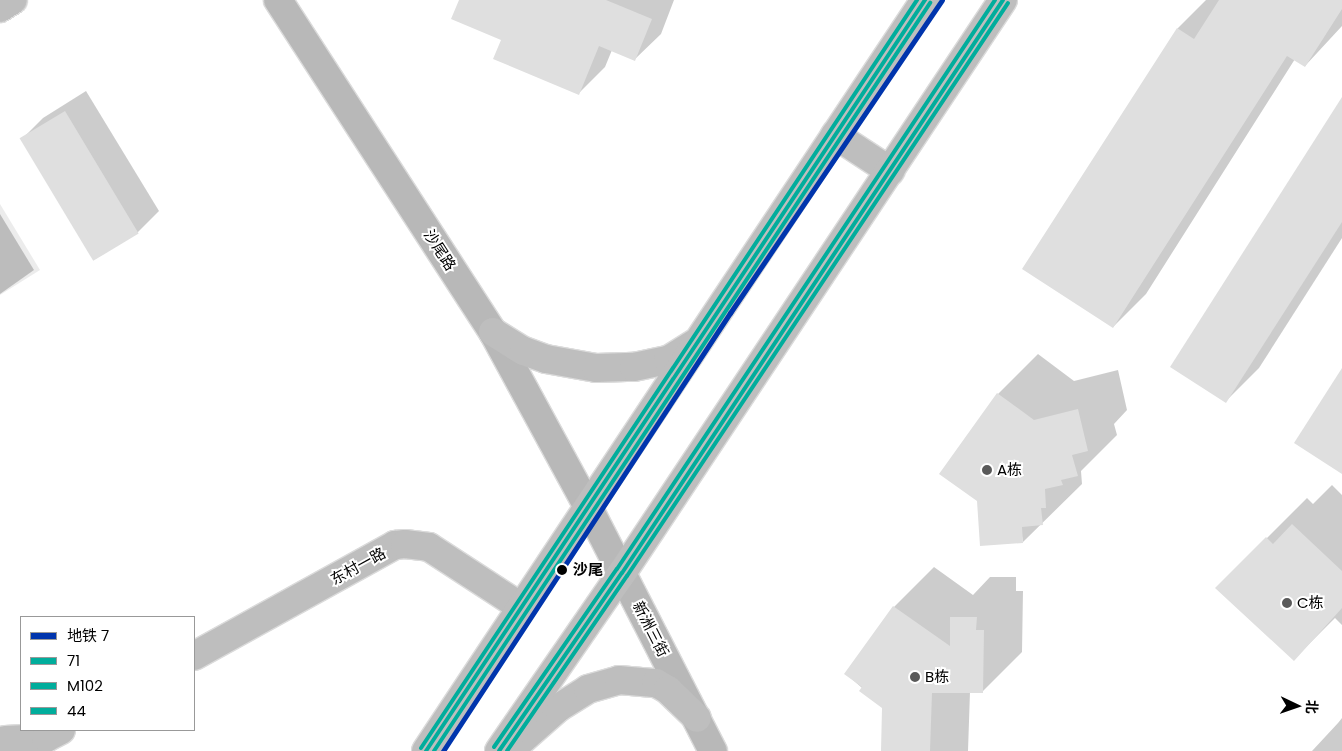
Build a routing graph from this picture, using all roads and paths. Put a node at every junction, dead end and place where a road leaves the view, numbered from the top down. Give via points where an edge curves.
1 (13, 0) edge
2 (278, 0) edge
3 (925, 0) edge
4 (1003, 0) edge
5 (0, 8) edge
6 (835, 135) junction
7 (890, 171) junction
8 (493, 332) junction
9 (698, 342) junction
10 (588, 507) junction
11 (622, 573) junction
12 (521, 607) junction
13 (195, 655) edge
14 (696, 718) junction
15 (59, 731) edge
16 (2, 738) edge
17 (426, 751) edge
18 (499, 751) edge
19 (509, 751) edge
20 (713, 751) edge

1 - 5 main road
2 - 8 street, 沙尾路
3 - 6 main road
4 - 7 main road
6 - 7 main road
6 - 9 main road
7 - 11 main road
8 - 9 main road via 524,351 546,359 596,368 634,367 668,360
8 - 10 street, 沙尾路
9 - 10 main road
10 - 11 street, 新洲三街
10 - 12 main road
11 - 14 street, 新洲三街
11 - 18 main road
12 - 13 main road, 东村一路 via 429,547 395,545
12 - 17 main road
14 - 19 main road via 668,690 656,683 638,679 619,680 588,689 558,708
14 - 20 street, 新洲三街
15 - 16 main road via 46,738

